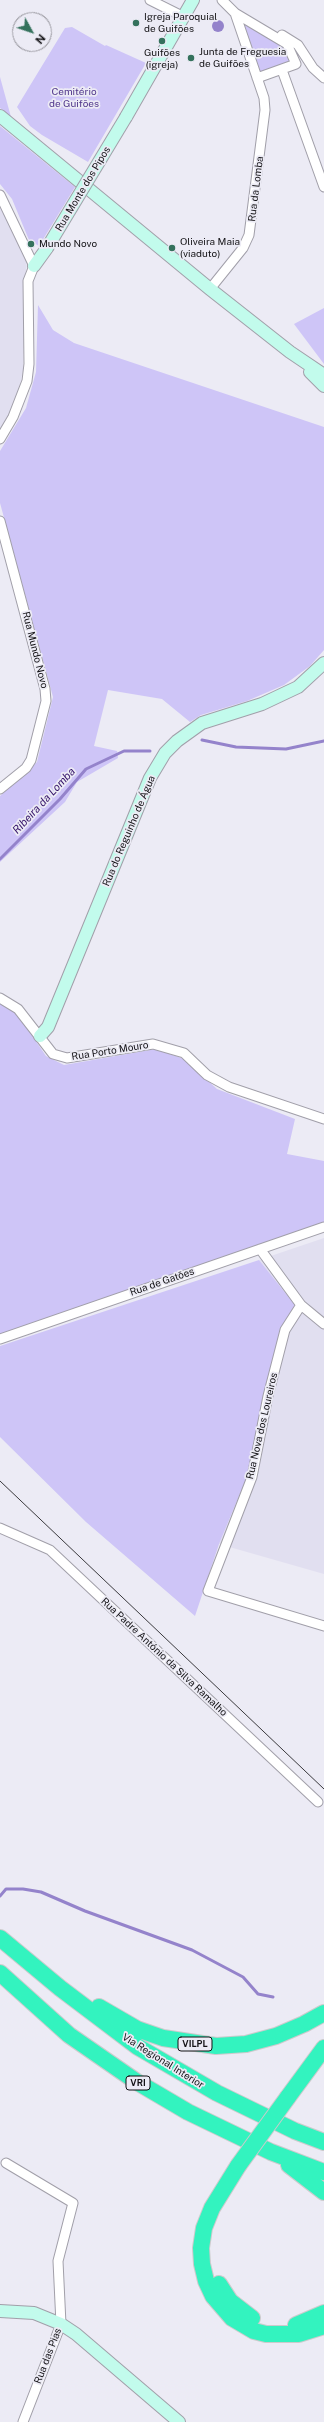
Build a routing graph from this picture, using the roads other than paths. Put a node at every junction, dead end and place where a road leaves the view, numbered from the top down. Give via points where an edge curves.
1 (150, 0) edge
2 (193, 0) edge
3 (226, 2) edge
4 (234, 13) junction
5 (184, 17) junction
6 (282, 70) junction
7 (258, 78) junction
8 (324, 78) edge
9 (0, 116) edge
10 (324, 187) edge
11 (0, 195) edge
12 (34, 266) junction
13 (210, 289) junction
14 (290, 352) junction
15 (324, 375) edge
16 (324, 386) edge
17 (0, 439) edge
18 (0, 521) edge
19 (324, 662) edge
20 (0, 789) edge
21 (0, 998) edge
22 (40, 1036) junction
23 (324, 1119) edge
24 (324, 1227) edge
25 (260, 1249) junction
26 (301, 1305) junction
27 (324, 1324) edge
28 (0, 1339) edge
29 (0, 1528) edge
30 (324, 1626) edge
31 (318, 1802) dead end
32 (0, 1938) edge
33 (0, 1973) edge
34 (71, 1996) junction
35 (324, 2013) edge
36 (324, 2048) edge
37 (324, 2064) edge
38 (292, 2099) junction
39 (324, 2142) edge
40 (271, 2152) junction
41 (6, 2163) dead end
42 (242, 2168) junction
43 (324, 2172) edge
44 (324, 2192) edge
45 (0, 2311) edge
46 (324, 2313) edge
47 (61, 2324) junction
48 (324, 2326) edge
49 (23, 2422) edge
50 (179, 2422) edge

1 - 5 street
2 - 5 street, Rua Monte dos Pipos
3 - 4 street, Rua da Lomba
3 - 8 street via 298,45 313,68
4 - 6 street via 287,44 296,64
4 - 7 street, Rua da Lomba
5 - 12 street, Rua Monte dos Pipos, bridge
6 - 7 street
6 - 10 street
7 - 13 street, Rua da Lomba via 265,110 252,226 243,248
9 - 13 street
11 - 12 street
12 - 17 street, Rua Monte dos Pipos via 28,281 27,381 13,417
13 - 14 street
14 - 15 street
14 - 16 street
18 - 20 street, Rua Mundo Novo via 43,681 46,701 31,760 26,768
19 - 22 street, Rua do Reguinho de Água via 298,687 262,704 202,723 176,742 165,754 150,778 48,1027
21 - 22 street, Rua Porto Mouro via 18,1009
22 - 23 street, Rua Porto Mouro via 53,1054 67,1058 152,1044 184,1053 207,1075 229,1087
24 - 25 street, Rua de Gatões
25 - 26 street
25 - 28 street, Rua de Gatões
26 - 27 street
26 - 30 street, Rua Nova dos Loureiros via 285,1330 268,1396 252,1477 208,1591
29 - 31 street, Rua Padre António da Silva Ramalho via 50,1550
32 - 34 highway, Via Regional Interior
33 - 40 highway, VRI via 69,2035 137,2082 188,2112
34 - 35 highway, VILPL via 87,2000 137,2029 176,2042 202,2045 232,2045 261,2041 288,2032
34 - 39 highway, Via Regional Interior via 138,2047 178,2071 267,2118
36 - 38 highway
37 - 38 highway
38 - 42 highway
40 - 43 highway, VRI
40 - 44 highway
41 - 47 street, Rua das Pias via 73,2203 58,2261
42 - 46 highway via 214,2231 213,2264 222,2290 230,2301 248,2316 269,2324 296,2324
42 - 48 highway via 212,2208 204,2228 202,2264 213,2296 232,2318 254,2331 266,2334 299,2334
45 - 47 street via 34,2313
47 - 49 street, Rua das Pias
47 - 50 street

